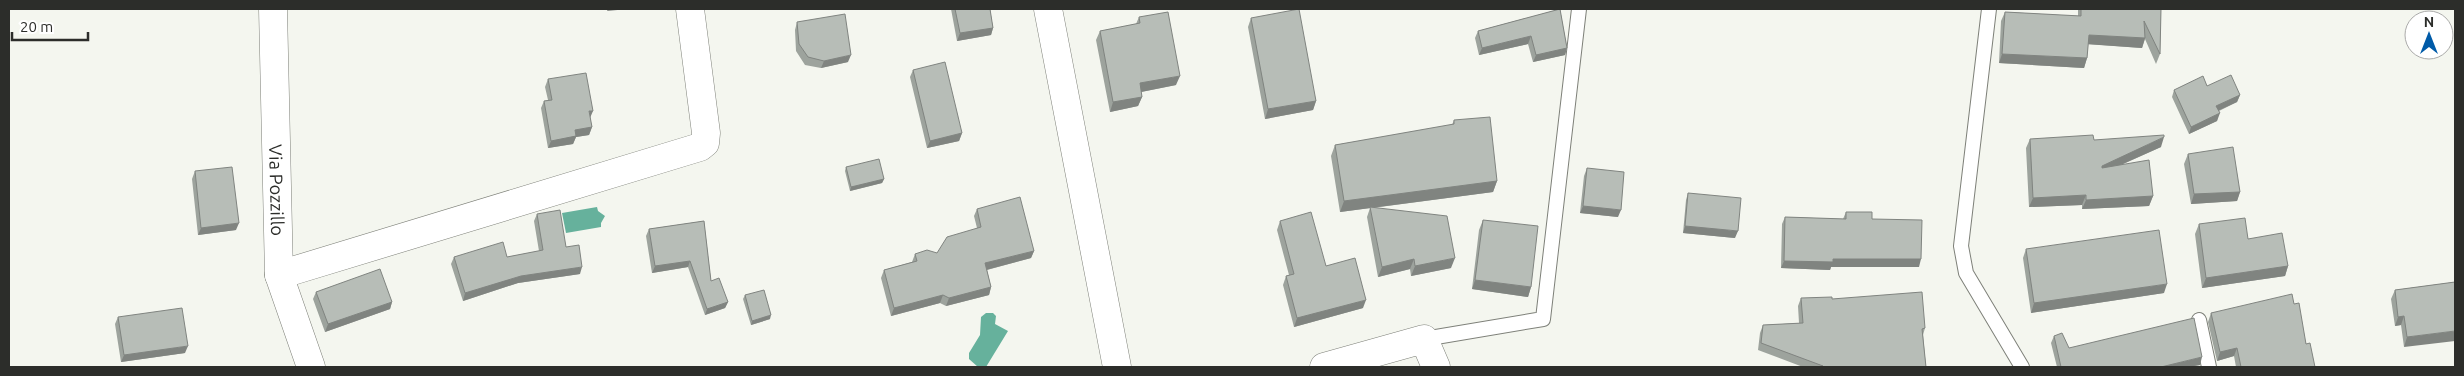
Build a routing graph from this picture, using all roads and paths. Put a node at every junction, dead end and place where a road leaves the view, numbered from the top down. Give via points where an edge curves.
1 (273, 9) edge
2 (690, 9) edge
3 (1048, 9) edge
4 (1579, 9) edge
5 (1989, 9) edge
6 (279, 275) junction
7 (2199, 320) dead end
8 (1424, 339) junction
9 (311, 367) edge
10 (1117, 367) edge
11 (1324, 367) edge
12 (1436, 367) edge
13 (2022, 367) edge
14 (2209, 367) edge

1 - 6 street, Via Pozzillo
2 - 6 street via 706,133 705,143 700,148
3 - 10 street
4 - 8 lane via 1543,319
5 - 13 lane via 1961,246 1966,273
6 - 9 street, Via Pozzillo
7 - 14 lane
8 - 11 street
8 - 12 street

